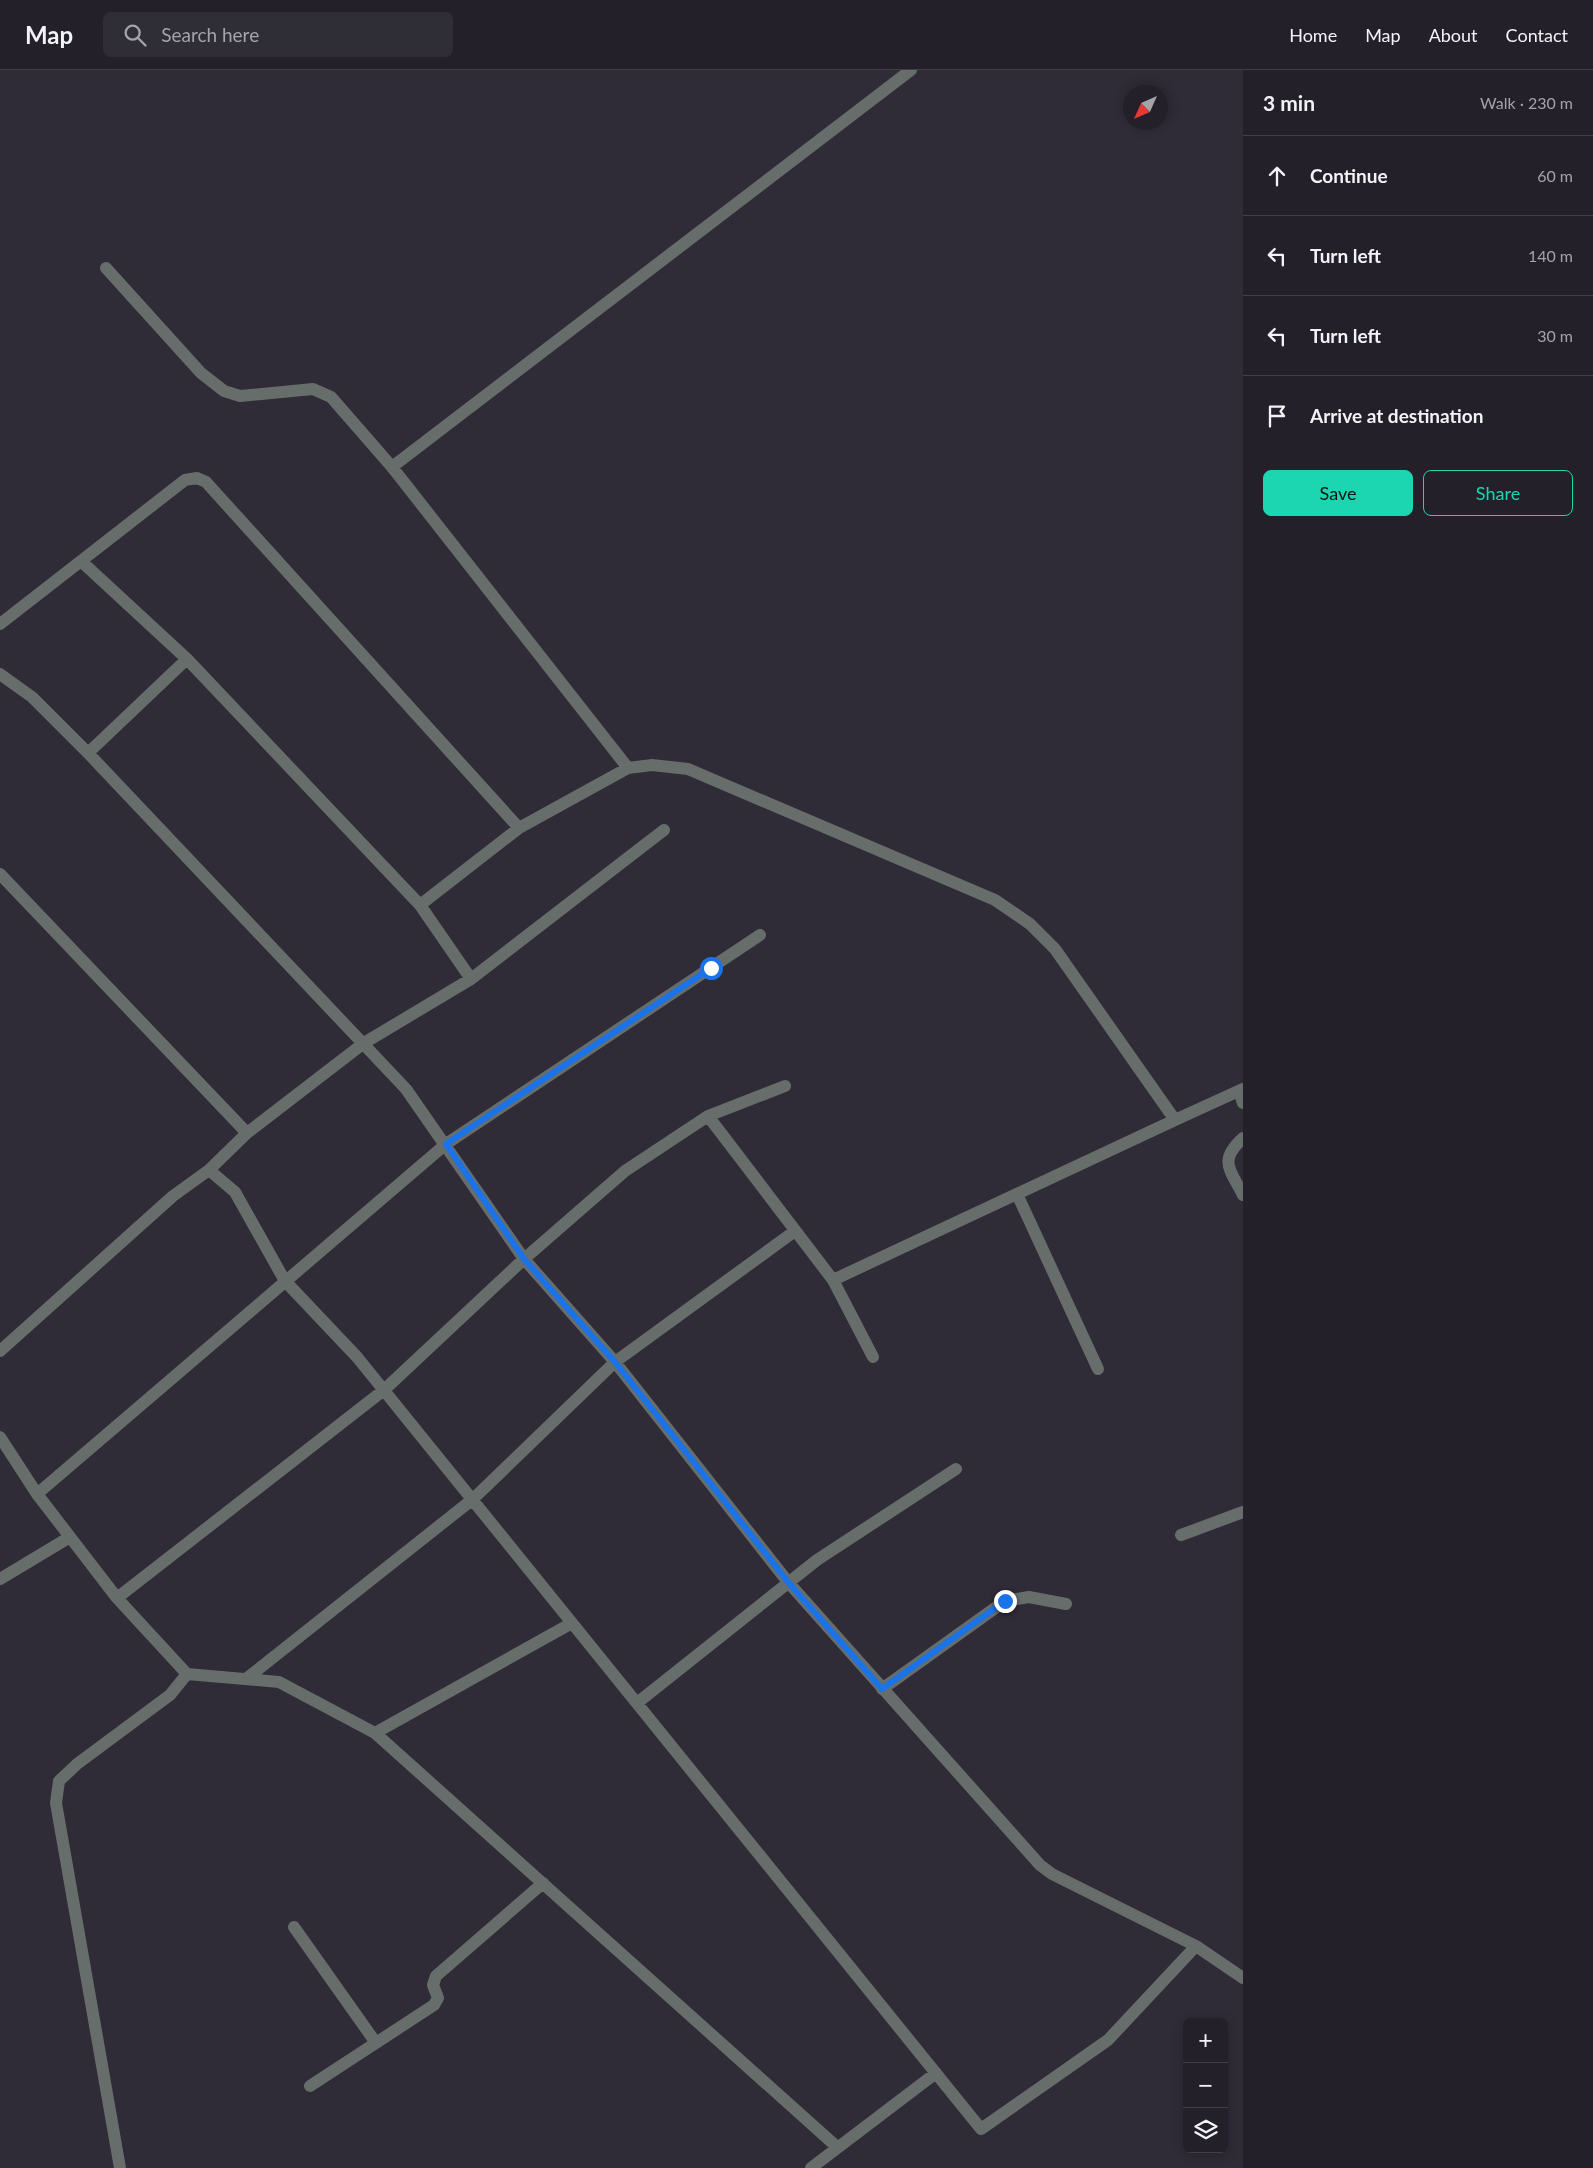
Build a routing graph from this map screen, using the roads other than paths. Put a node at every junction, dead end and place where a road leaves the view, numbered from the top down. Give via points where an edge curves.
1 (911, 70) edge
2 (106, 268) dead end
3 (392, 467) junction
4 (82, 562) junction
5 (0, 624) edge
6 (188, 659) junction
7 (0, 674) edge
8 (88, 753) junction
9 (628, 768) junction
10 (519, 828) junction
11 (664, 830) dead end
12 (0, 874) edge
13 (420, 905) junction
14 (760, 935) dead end
15 (472, 979) junction
16 (364, 1043) junction
17 (785, 1086) dead end
18 (1242, 1094) edge
19 (708, 1116) junction
20 (1175, 1120) junction
21 (247, 1133) junction
22 (1243, 1138) edge
23 (446, 1144) junction
24 (209, 1170) junction
25 (1017, 1194) junction
26 (1243, 1195) edge
27 (795, 1231) junction
28 (524, 1259) junction
29 (833, 1280) junction
30 (285, 1281) junction
31 (0, 1351) edge
32 (873, 1357) dead end
33 (615, 1362) junction
34 (1098, 1369) dead end
35 (384, 1390) junction
36 (0, 1437) edge
37 (956, 1469) dead end
38 (37, 1494) junction
39 (473, 1499) junction
40 (1243, 1512) edge
41 (1181, 1535) dead end
42 (70, 1537) junction
43 (0, 1579) edge
44 (788, 1582) junction
45 (116, 1598) junction
46 (1066, 1604) dead end
47 (572, 1623) junction
48 (187, 1674) junction
49 (246, 1679) junction
50 (882, 1689) junction
51 (637, 1703) junction
52 (375, 1733) junction
53 (543, 1883) junction
54 (294, 1927) dead end
55 (1196, 1946) junction
56 (1243, 1978) edge
57 (376, 2043) junction
58 (936, 2073) junction
59 (310, 2086) dead end
60 (837, 2147) junction
61 (120, 2168) edge
62 (811, 2168) edge

1 - 3 street
2 - 3 street via 200,373 224,391 240,396 313,389 331,397
3 - 9 street
4 - 5 street
4 - 6 street
4 - 10 street via 185,480 197,478 206,482
6 - 8 street
6 - 13 street
7 - 8 street via 32,697
8 - 16 street
9 - 10 street
9 - 20 street via 652,765 688,769 995,900 1030,924 1055,949
10 - 13 street
11 - 15 street
12 - 21 street
13 - 15 street
14 - 23 street
15 - 16 street
16 - 21 street
16 - 23 street via 406,1089
17 - 19 street
18 - 20 street
19 - 27 street
19 - 28 street via 626,1171
20 - 25 street
21 - 24 street
22 - 26 street via 1229,1152 1227,1164
23 - 28 street
23 - 30 street
24 - 30 street via 235,1192
24 - 31 street via 173,1196
25 - 29 street
25 - 34 street
27 - 29 street
27 - 33 street
28 - 33 street
28 - 35 street
29 - 32 street
30 - 35 street via 357,1356
30 - 38 street
33 - 39 street
33 - 44 street
35 - 39 street
35 - 45 street
36 - 38 street
37 - 44 street
38 - 42 street
39 - 47 street
39 - 49 street
40 - 41 street
42 - 43 street
42 - 45 street
44 - 50 street
44 - 51 street
45 - 48 street
46 - 50 street via 1029,1597 1005,1601
47 - 51 street
47 - 52 street
48 - 49 street
48 - 61 street via 170,1695 59,1781 57,1813
49 - 52 street via 280,1682
50 - 55 street via 1040,1865
51 - 58 street
52 - 53 street
53 - 57 street via 436,1976 433,1986 438,1998 434,2005
53 - 60 street
54 - 57 street
55 - 56 street
55 - 58 street via 1108,2040 980,2128
57 - 59 street
58 - 60 street
60 - 62 street

